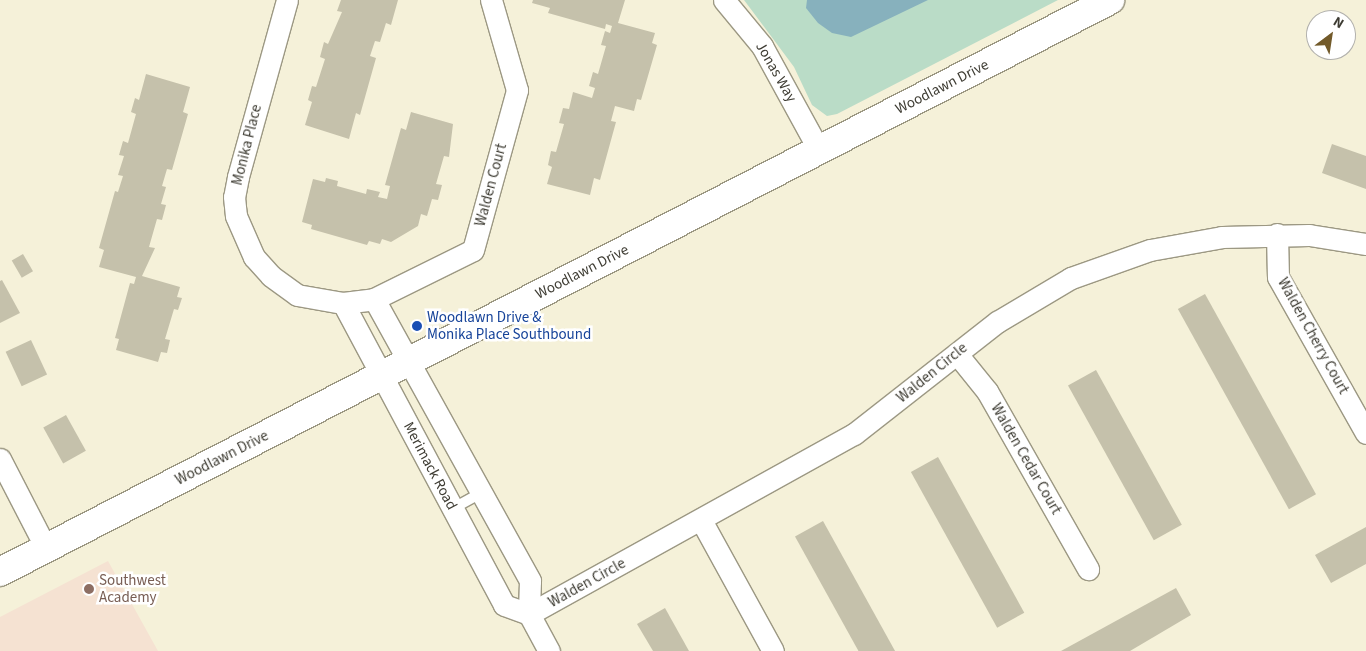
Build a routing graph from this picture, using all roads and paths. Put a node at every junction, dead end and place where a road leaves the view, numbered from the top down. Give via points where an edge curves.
1 (287, 0) edge
2 (491, 0) edge
3 (724, 0) edge
4 (1110, 0) edge
5 (819, 150) junction
6 (1277, 234) junction
7 (1366, 244) edge
8 (359, 302) junction
9 (957, 354) junction
10 (408, 362) junction
11 (382, 376) junction
12 (1366, 434) edge
13 (0, 459) edge
14 (481, 493) junction
15 (452, 509) junction
16 (701, 520) junction
17 (46, 548) junction
18 (1088, 569) dead end
19 (0, 572) edge
20 (529, 614) junction
21 (549, 651) edge
22 (773, 651) edge

1 - 8 street, Monika Place via 238,176 234,197 236,216 254,257 271,276 297,295
2 - 8 street, Walden Court via 517,90 473,250
3 - 5 street, Jonas Way via 762,46
4 - 5 main road, Woodlawn Drive
5 - 10 main road, Woodlawn Drive
6 - 7 street, Walden Circle via 1326,236
6 - 9 street, Walden Circle via 1176,244 1099,266 1023,304
6 - 12 street, Walden Cherry Court via 1278,277
8 - 10 street, Merimack Road
8 - 11 street, Merimack Road
9 - 16 street, Walden Circle via 854,434
9 - 18 street, Walden Cedar Court via 987,391
10 - 11 main road, Woodlawn Drive
10 - 14 street, Merimack Road
11 - 15 street, Merimack Road
11 - 17 main road, Woodlawn Drive
13 - 17 street
14 - 15 lane
14 - 20 street, Merimack Road via 530,581
15 - 20 street, Merimack Road via 504,605
16 - 20 street, Walden Circle
16 - 22 street
17 - 19 main road, Woodlawn Drive
20 - 21 street

